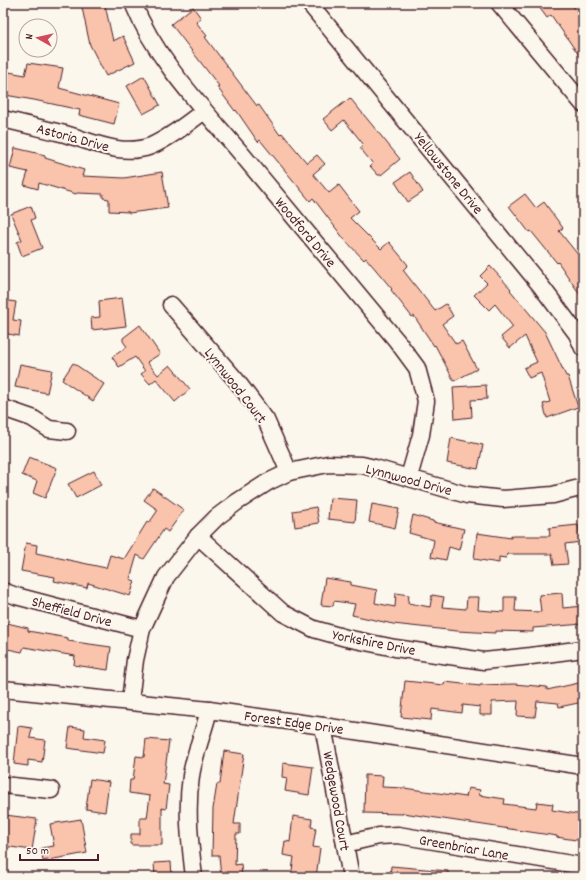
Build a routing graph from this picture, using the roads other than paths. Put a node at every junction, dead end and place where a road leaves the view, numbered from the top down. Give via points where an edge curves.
1 (133, 3) edge
2 (309, 3) edge
3 (499, 3) edge
4 (583, 104) edge
5 (204, 111) junction
6 (3, 119) edge
7 (171, 305) dead end
8 (581, 337) edge
9 (3, 408) edge
10 (67, 431) dead end
11 (289, 472) junction
12 (409, 478) junction
13 (583, 487) edge
14 (198, 536) junction
15 (3, 591) edge
16 (142, 629) junction
17 (583, 648) edge
18 (3, 689) edge
19 (130, 702) junction
20 (210, 710) junction
21 (323, 726) junction
22 (583, 766) edge
23 (3, 784) edge
24 (51, 790) dead end
25 (345, 844) junction
26 (583, 866) edge
27 (194, 877) edge
28 (351, 877) edge

1 - 5 street, Woodford Drive via 162,55
2 - 8 street, Yellowstone Drive
3 - 4 street
5 - 6 street, Astoria Drive via 152,146 120,150
5 - 12 street, Woodford Drive via 417,368 426,401 421,435
7 - 11 street, Lynnwood Court via 236,380 266,420
9 - 10 street via 32,418 49,429
11 - 12 street, Lynnwood Drive via 328,464 362,465
11 - 14 street, Lynnwood Drive via 268,482 217,516
12 - 13 street, Lynnwood Drive via 466,495 503,499 553,496
14 - 16 street, Lynnwood Drive via 166,577
14 - 17 street, Yorkshire Drive via 283,613 314,629 394,648 484,660
15 - 16 street, Sheffield Drive
16 - 19 street, Lynnwood Drive
18 - 19 street, Forest Edge Drive
19 - 20 street, Forest Edge Drive
20 - 21 street, Forest Edge Drive
20 - 27 street via 191,775 188,825
21 - 22 street, Forest Edge Drive
21 - 25 street, Wedgewood Court
23 - 24 street
25 - 26 street, Greenbriar Lane via 379,836 398,836
25 - 28 street, Wedgewood Court

